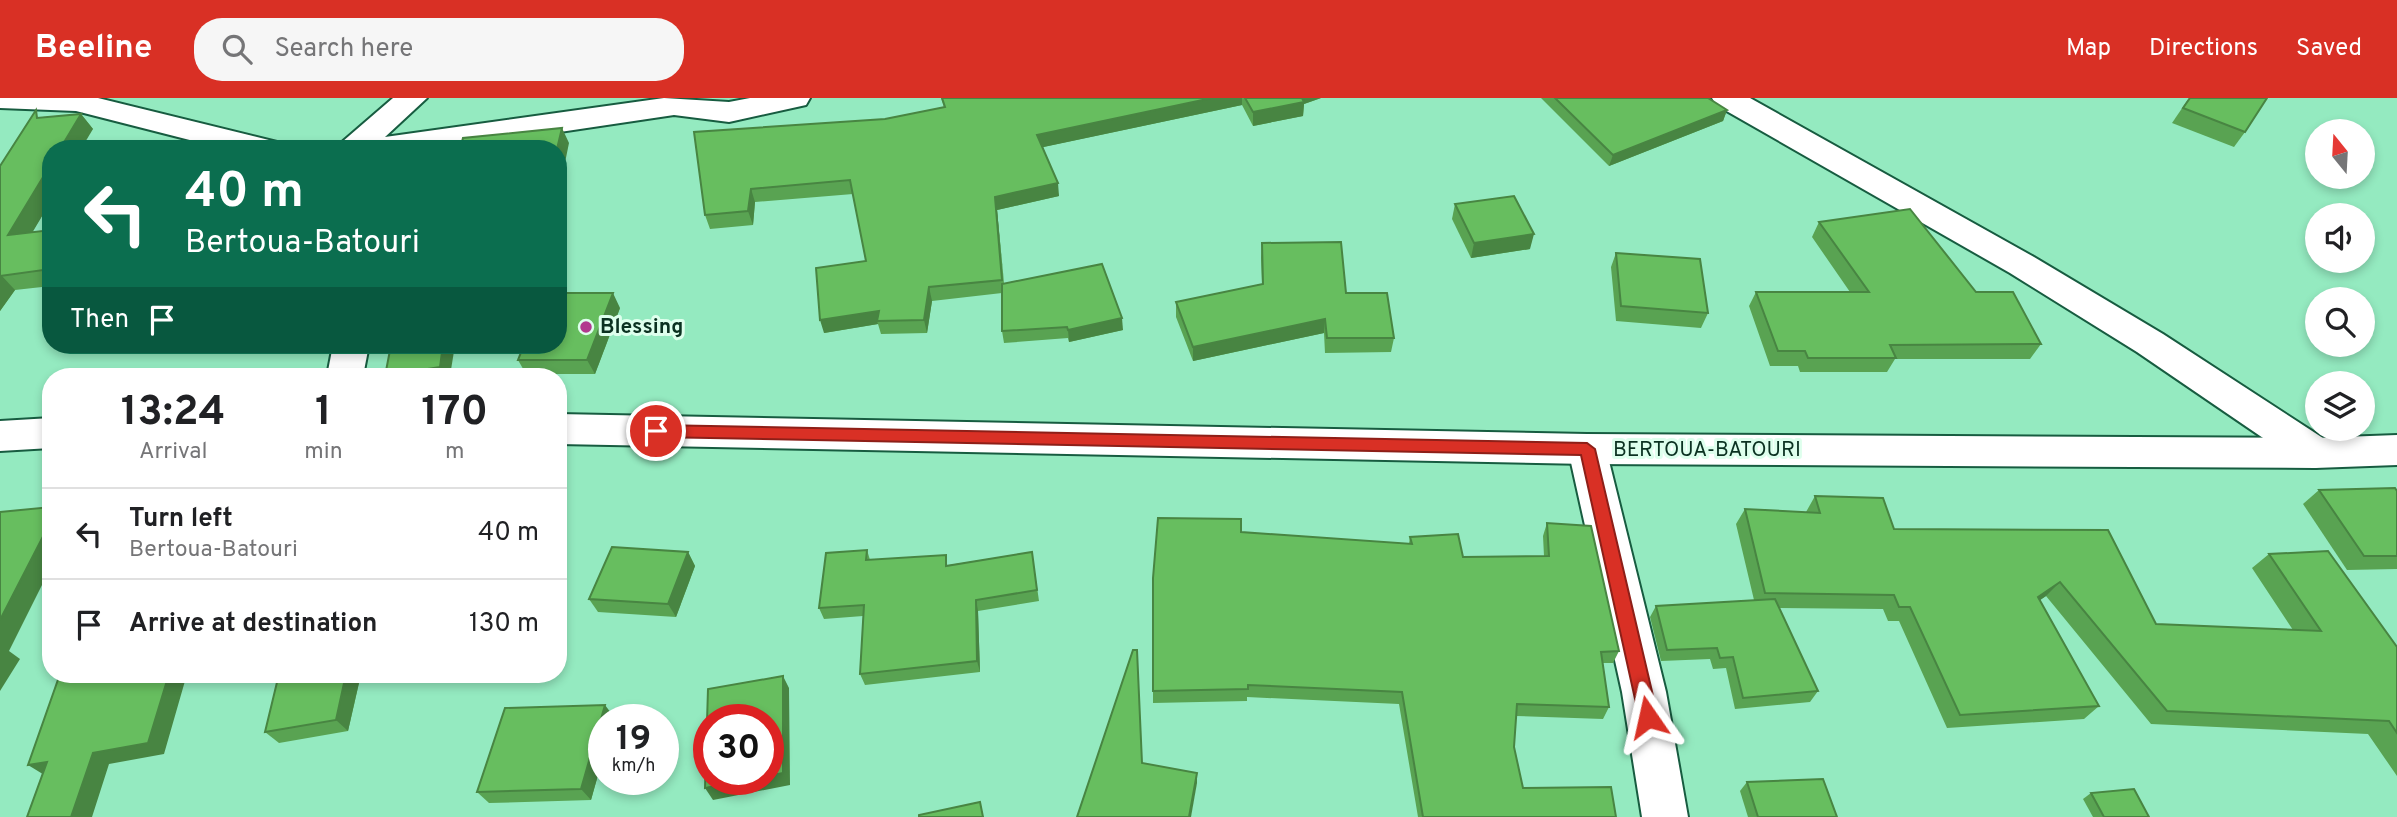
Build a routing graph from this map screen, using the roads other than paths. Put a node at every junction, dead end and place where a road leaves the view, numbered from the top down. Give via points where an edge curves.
1 (412, 98) edge
2 (795, 98) edge
3 (1727, 98) edge
4 (0, 99) edge
5 (230, 140) edge
6 (363, 140) edge
7 (438, 140) edge
8 (567, 429) edge
9 (42, 434) edge
10 (0, 436) edge
11 (1587, 449) junction
12 (2396, 449) edge
13 (2315, 453) junction
14 (1665, 817) edge

1 - 6 main road
2 - 7 main road via 729,112 674,106
3 - 13 main road via 2022,265
4 - 5 main road via 76,102
8 - 11 main road, BERTOUA-BATOURI
9 - 10 main road
11 - 13 main road, BERTOUA-BATOURI
11 - 14 main road via 1644,692
12 - 13 main road, BERTOUA-BATOURI

